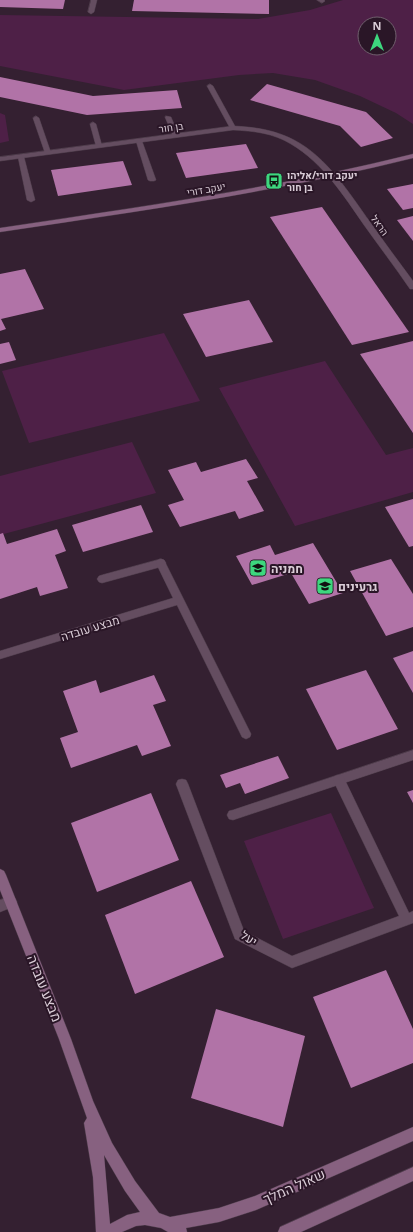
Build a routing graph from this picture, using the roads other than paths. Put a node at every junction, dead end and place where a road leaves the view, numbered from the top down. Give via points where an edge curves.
1 (94, 0) edge
2 (91, 12) dead end
3 (210, 86) dead end
4 (168, 117) dead end
5 (36, 118) dead end
6 (93, 124) dead end
7 (233, 128) junction
8 (176, 136) junction
9 (139, 141) junction
10 (99, 146) junction
11 (48, 153) junction
12 (413, 156) edge
13 (21, 157) junction
14 (0, 160) edge
15 (331, 174) junction
16 (152, 180) dead end
17 (31, 200) dead end
18 (0, 230) edge
19 (413, 287) edge
20 (102, 579) dead end
21 (180, 600) junction
22 (0, 655) edge
23 (246, 734) dead end
24 (413, 755) edge
25 (339, 780) junction
26 (182, 784) dead end
27 (233, 815) dead end
28 (0, 875) edge
29 (5, 904) edge
30 (410, 918) edge
31 (87, 1103) junction
32 (413, 1134) edge
33 (413, 1174) edge
34 (154, 1218) junction
35 (176, 1228) edge
36 (102, 1232) edge
37 (110, 1232) edge
38 (285, 1232) edge

1 - 2 street
3 - 7 street
4 - 8 street
5 - 11 street
6 - 10 street
7 - 8 street, בן חור
7 - 15 street, בן חור via 249,128 290,140 312,154
8 - 9 street, בן חור
9 - 10 street, בן חור
9 - 16 street
10 - 11 street, בן חור
11 - 13 street, בן חור
12 - 15 street, יעקב דורי
13 - 14 street, בן חור
13 - 17 street
15 - 18 street, יעקב דורי via 262,190
15 - 19 street, הראל
20 - 21 street via 161,563
21 - 22 street, מבצע עובדה
21 - 23 street
24 - 25 street
25 - 27 street
25 - 30 street, יעל
26 - 30 street, יעל via 239,934 292,962
28 - 29 street, מבצע עובדה
29 - 31 street, מבצע עובדה via 65,1038
31 - 34 street, מבצע עובדה via 107,1148 130,1186
31 - 36 street, מבצע עובדה via 98,1153
32 - 35 street, שאול המלך via 256,1203
33 - 38 street
34 - 35 street
34 - 37 street via 135,1218 118,1225

